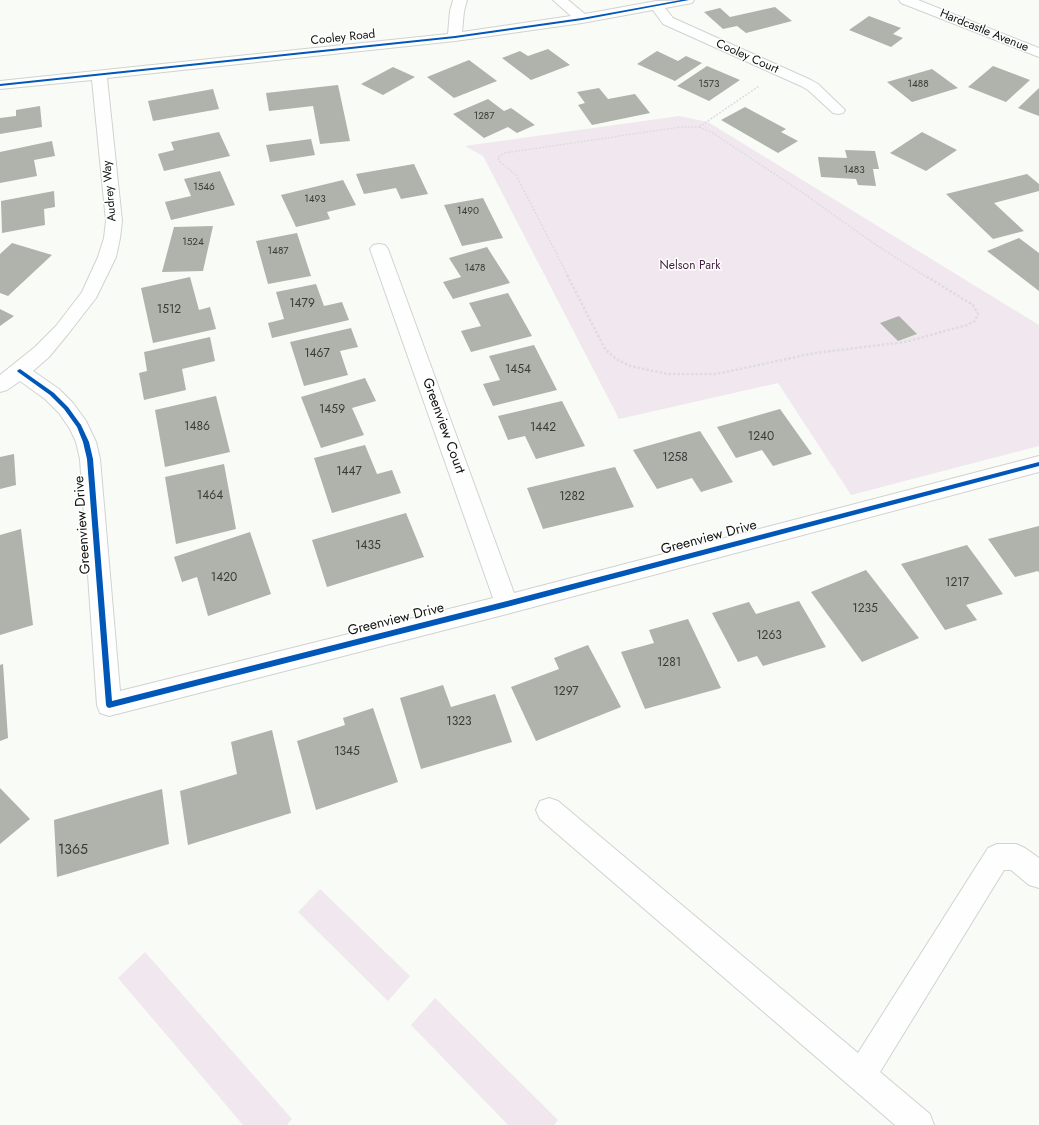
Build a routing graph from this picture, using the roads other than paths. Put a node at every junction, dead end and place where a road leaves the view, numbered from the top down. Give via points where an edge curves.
1 (460, 0) edge
2 (560, 0) edge
3 (687, 0) edge
4 (906, 0) edge
5 (656, 5) junction
6 (582, 19) junction
7 (455, 37) junction
8 (1039, 53) edge
9 (99, 74) junction
10 (0, 85) edge
11 (838, 110) dead end
12 (379, 249) dead end
13 (20, 371) junction
14 (0, 385) edge
15 (1039, 464) edge
16 (507, 604) junction
17 (549, 810) dead end
18 (1039, 875) edge
19 (861, 1076) junction
20 (919, 1125) edge

1 - 7 street
2 - 6 street
3 - 5 street, Cooley Road
4 - 8 street, Hardcastle Avenue
5 - 6 street, Cooley Road
5 - 11 street, Cooley Court via 668,21 813,87
6 - 7 street, Cooley Road
7 - 9 street, Cooley Road
9 - 10 street, Cooley Road
9 - 13 street, Audrey Way via 114,221 107,257 90,294 78,311 42,352
12 - 16 street, Greenview Court
13 - 14 street, Audrey Way
13 - 16 street, Greenview Drive via 52,394 66,408 79,426 86,442 90,460 109,705
15 - 16 street, Greenview Drive
17 - 19 street
18 - 19 street via 1016,857 997,857
19 - 20 street

